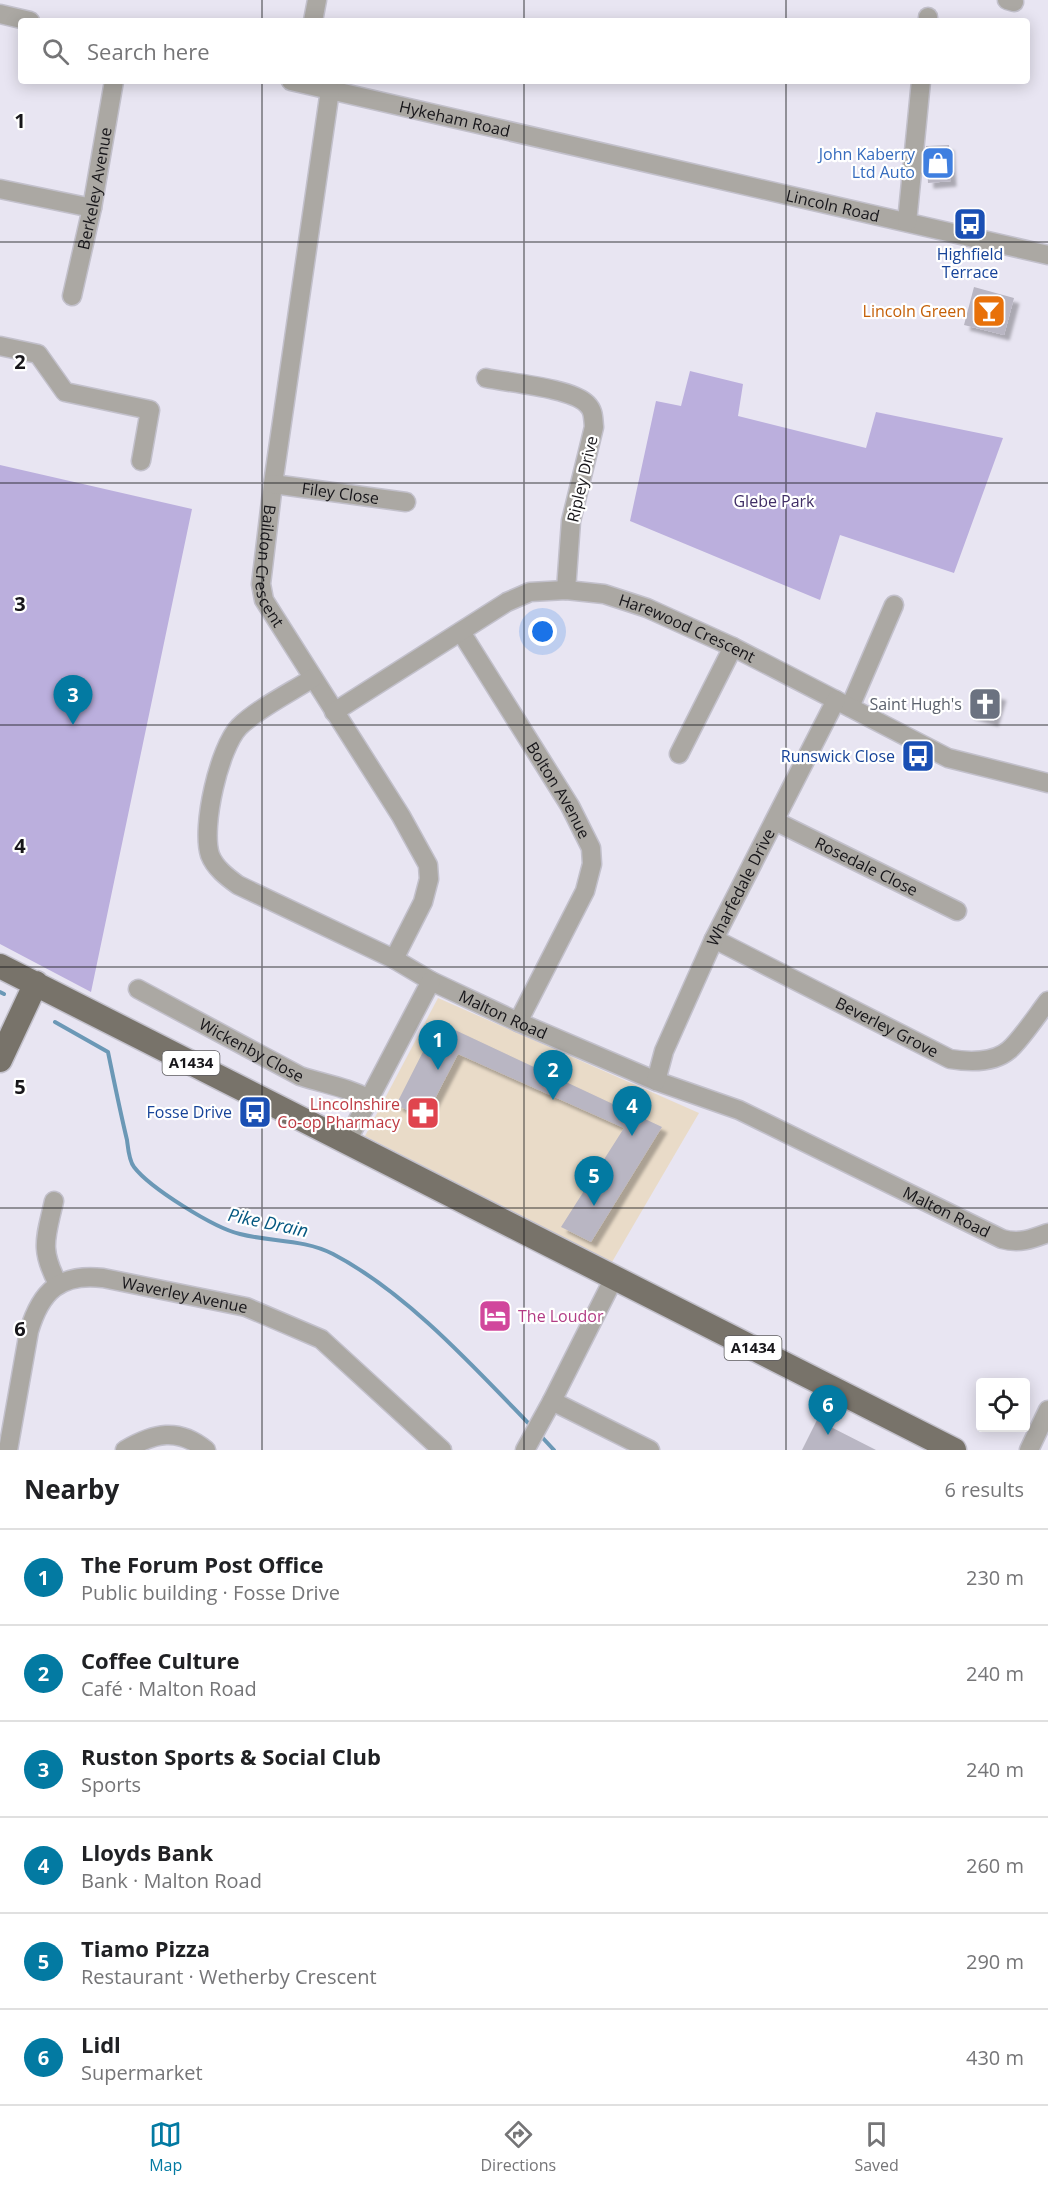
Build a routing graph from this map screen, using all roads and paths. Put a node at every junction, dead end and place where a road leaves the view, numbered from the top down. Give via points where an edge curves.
1 (317, 0) edge
2 (0, 14) edge
3 (18, 18) edge
4 (314, 18) edge
5 (113, 84) edge
6 (305, 84) edge
7 (921, 84) edge
8 (330, 90) junction
9 (620, 157) joint
10 (0, 189) edge
11 (92, 208) junction
12 (907, 222) junction
13 (1048, 255) edge
14 (72, 296) dead end
15 (0, 346) edge
16 (486, 378) dead end
17 (141, 461) dead end
18 (273, 484) junction
19 (406, 502) dead end
20 (566, 590) junction
21 (894, 605) dead end
22 (461, 632) junction
23 (733, 647) junction
24 (313, 678) junction
25 (843, 704) junction
26 (334, 712) junction
27 (679, 754) dead end
28 (1048, 783) edge
29 (775, 820) junction
30 (957, 911) dead end
31 (714, 939) junction
32 (394, 959) junction
33 (0, 966) edge
34 (431, 981) junction
35 (36, 983) junction
36 (138, 989) dead end
37 (1048, 1001) edge
38 (518, 1022) junction
39 (0, 1060) edge
40 (656, 1081) junction
41 (369, 1099) junction
42 (346, 1143) junction
43 (54, 1201) dead end
44 (1048, 1233) edge
45 (614, 1278) junction
46 (58, 1284) junction
47 (552, 1401) junction
48 (1048, 1410) edge
49 (532, 1438) edge
50 (1037, 1444) edge
51 (8, 1450) edge
52 (125, 1450) edge
53 (206, 1450) edge
54 (442, 1450) edge
55 (650, 1450) edge
56 (954, 1450) edge

1 - 4 street
2 - 3 street
5 - 11 street, Berkeley Avenue
6 - 8 street, Hykeham Road
7 - 12 street
8 - 9 street, Hykeham Road
8 - 18 street, Baildon Crescent
9 - 12 street, Lincoln Road
10 - 11 street
11 - 14 street, Berkeley Avenue
12 - 13 street, Lincoln Road
15 - 17 street via 38,354 65,392 150,411
16 - 20 street, Ripley Drive via 573,394 593,412 594,427 572,521
18 - 19 street, Filey Close
18 - 24 street, Baildon Crescent via 261,584 264,600
20 - 22 street, Harewood Crescent via 530,592
20 - 23 street, Harewood Crescent via 604,594 647,608
21 - 25 street
22 - 26 street, Harewood Crescent
22 - 38 street, Bolton Avenue via 570,806 591,848 592,864 585,891
23 - 25 street, Harewood Crescent
23 - 27 street
24 - 26 street, Baildon Crescent
24 - 32 street, Malton Road via 241,725 230,737 211,805 207,837 210,856 222,873 238,885
25 - 28 street, Harewood Crescent via 948,758
25 - 29 street, Wharfedale Drive
26 - 32 street, Baildon Crescent via 428,865 423,902
29 - 30 street, Rosedale Close
29 - 31 street, Wharfedale Drive
31 - 37 street, Beverley Grove via 950,1059 966,1062 994,1058 1009,1050
31 - 40 street, Wharfedale Drive via 664,1051
32 - 34 street, Malton Road
33 - 35 main road, A1434
34 - 38 street, Malton Road
34 - 41 street
35 - 39 main road
35 - 42 main road, A1434
36 - 41 street, Wickenby Close via 300,1076 350,1089
38 - 40 street, Malton Road
40 - 44 street, Malton Road via 739,1110 1002,1239 1015,1242
41 - 42 street
42 - 45 main road, A1434
43 - 46 street via 45,1245
45 - 47 street
45 - 56 main road, A1434
46 - 51 street via 34,1313
46 - 54 street, Waverley Avenue via 85,1276 103,1278 246,1306 321,1339
47 - 49 street
47 - 55 street
48 - 50 street
52 - 53 street via 145,1438 174,1434

